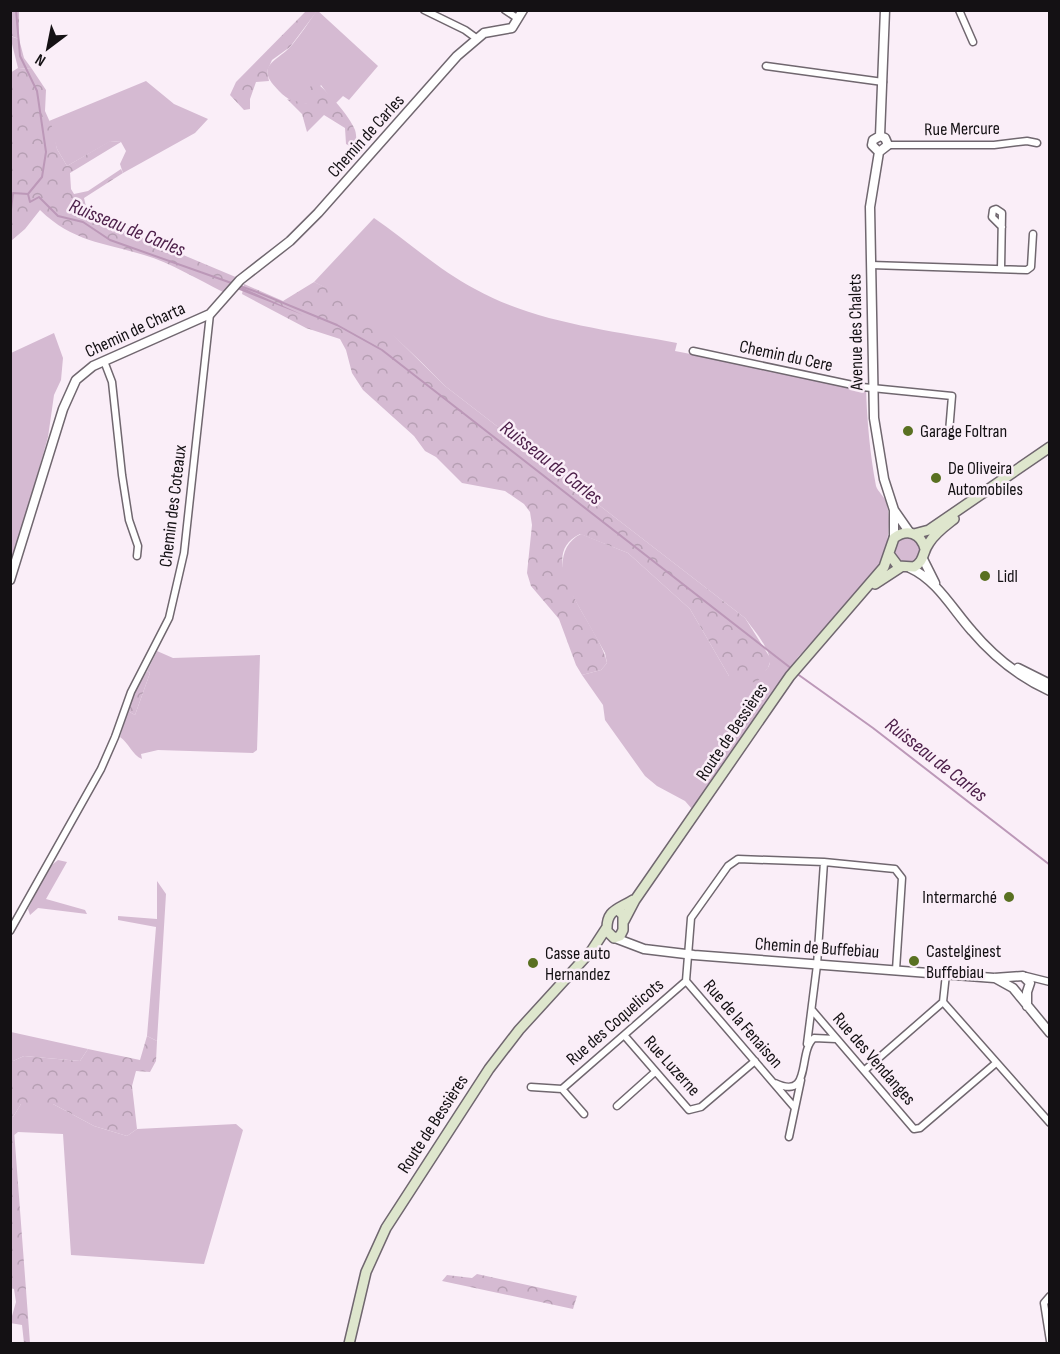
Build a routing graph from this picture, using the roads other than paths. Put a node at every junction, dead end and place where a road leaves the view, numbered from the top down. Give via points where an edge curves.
1 (424, 10) edge
2 (505, 10) edge
3 (524, 10) edge
4 (885, 10) edge
5 (959, 10) edge
6 (517, 18) junction
7 (476, 38) junction
8 (973, 42) dead end
9 (766, 66) dead end
10 (883, 82) junction
11 (880, 136) junction
12 (1037, 143) dead end
13 (888, 145) junction
14 (879, 152) junction
15 (1002, 227) dead end
16 (1033, 234) dead end
17 (871, 265) junction
18 (1001, 269) junction
19 (232, 292) joint
20 (210, 314) junction
21 (693, 351) dead end
22 (104, 361) junction
23 (874, 389) junction
24 (949, 432) dead end
25 (1050, 448) edge
26 (979, 497) junction
27 (894, 510) junction
28 (912, 533) junction
29 (894, 538) junction
30 (890, 554) junction
31 (924, 554) junction
32 (137, 556) dead end
33 (905, 568) junction
34 (10, 580) edge
35 (866, 590) junction
36 (940, 591) junction
37 (997, 656) junction
38 (1050, 684) edge
39 (1050, 691) edge
40 (824, 862) junction
41 (634, 900) junction
42 (617, 909) junction
43 (624, 925) junction
44 (607, 927) junction
45 (10, 931) edge
46 (614, 938) junction
47 (639, 947) junction
48 (592, 950) junction
49 (687, 954) junction
50 (817, 965) junction
51 (896, 970) junction
52 (946, 974) junction
53 (1016, 977) junction
54 (994, 978) junction
55 (686, 981) junction
56 (1050, 982) edge
57 (1030, 983) junction
58 (1014, 990) junction
59 (943, 1002) junction
60 (1028, 1006) junction
61 (812, 1010) junction
62 (1050, 1033) edge
63 (624, 1035) junction
64 (839, 1041) junction
65 (807, 1044) junction
66 (755, 1061) junction
67 (996, 1063) junction
68 (865, 1070) junction
69 (655, 1072) junction
70 (802, 1077) junction
71 (774, 1083) junction
72 (531, 1087) dead end
73 (562, 1089) junction
74 (617, 1106) dead end
75 (795, 1108) junction
76 (584, 1114) dead end
77 (1050, 1123) edge
78 (789, 1137) dead end
79 (1050, 1296) edge
80 (1050, 1341) edge
81 (349, 1344) edge

1 - 7 street
2 - 6 street
3 - 6 street, Chemin de Carles
4 - 10 street, Avenue des Chalets
5 - 8 street
6 - 7 street, Chemin de Carles via 509,29 490,30
7 - 19 street, Chemin de Carles via 318,213 240,280
9 - 10 street
10 - 11 street, Avenue des Chalets
11 - 13 street
11 - 14 street, Avenue des Chalets via 872,145
12 - 13 street, Rue Mercure
13 - 14 street
14 - 17 street, Avenue des Chalets via 870,207
15 - 18 street
16 - 18 street via 1031,267
17 - 18 street
17 - 23 street, Avenue des Chalets
19 - 20 street, Chemin de Charta
20 - 22 street, Chemin de Charta
20 - 45 street, Chemin des Coteaux via 184,553 169,618 131,692 101,769
21 - 23 street, Chemin du Cere
22 - 32 street via 112,382 122,475
22 - 34 street, Chemin de Charta via 82,373 70,389
23 - 24 street, Chemin du Cere via 952,396
23 - 27 street, Avenue des Chalets via 877,444
25 - 26 main road, Route de Bessières
26 - 28 main road, Route de Bessières via 929,530
26 - 31 main road, Route de Bessières via 934,536
27 - 28 street, Avenue des Chalets
27 - 29 street, Avenue des Chalets
28 - 29 main road, Route de Bessières
28 - 31 main road via 922,540
29 - 30 main road, Route de Bessières
30 - 33 main road via 895,563
30 - 35 main road, Route de Bessières
31 - 33 main road, Route de Bessières
31 - 36 street
33 - 35 main road, Route de Bessières
33 - 36 street via 923,575
35 - 41 main road, Route de Bessières via 790,676
36 - 37 street
37 - 38 street
37 - 39 street via 1018,674
40 - 49 street, Rue de la Fenaison via 743,858 733,862 691,918
40 - 50 street
40 - 51 street via 898,872 901,886
41 - 42 main road, Route de Bessières
41 - 43 main road, Route de Bessières
42 - 43 main road
42 - 44 main road, Route de Bessières via 609,913
43 - 46 main road, Route de Bessières via 620,936
43 - 47 street
44 - 46 main road
44 - 48 main road, Route de Bessières
46 - 47 street, Chemin de Buffebiau
46 - 48 main road, Route de Bessières
47 - 49 street, Chemin de Buffebiau
48 - 81 main road, Route de Bessières via 489,1069 387,1228 366,1272
49 - 50 street, Chemin de Buffebiau
49 - 55 street, Rue de la Fenaison
50 - 51 street, Chemin de Buffebiau
50 - 61 street
51 - 52 street, Chemin de Buffebiau
52 - 54 street, Chemin de Buffebiau
52 - 59 street
53 - 54 street, Chemin de Buffebiau
53 - 57 street, Chemin de Buffebiau
53 - 58 street
54 - 58 street, Chemin de Buffebiau
55 - 63 street, Rue des Coquelicots
55 - 66 street, Rue de la Fenaison
56 - 57 street
57 - 58 street
57 - 60 street
58 - 60 street, Chemin de Buffebiau
59 - 67 street
59 - 68 street
60 - 62 street, Chemin de Buffebiau
61 - 64 street, Rue des Vendanges
61 - 65 street
63 - 69 street, Rue Luzerne
63 - 73 street, Rue des Coquelicots
64 - 65 street via 819,1036
64 - 68 street, Rue des Vendanges
65 - 70 street
66 - 69 street, Rue Luzerne via 693,1110
66 - 71 street, Rue de la Fenaison
67 - 68 street, Rue des Vendanges via 914,1129
67 - 77 street
69 - 74 street
70 - 71 street via 790,1087
70 - 75 street
71 - 75 street, Rue de la Fenaison
72 - 73 street
73 - 76 street, Rue des Coquelicots
75 - 78 street
79 - 80 street via 1044,1303

